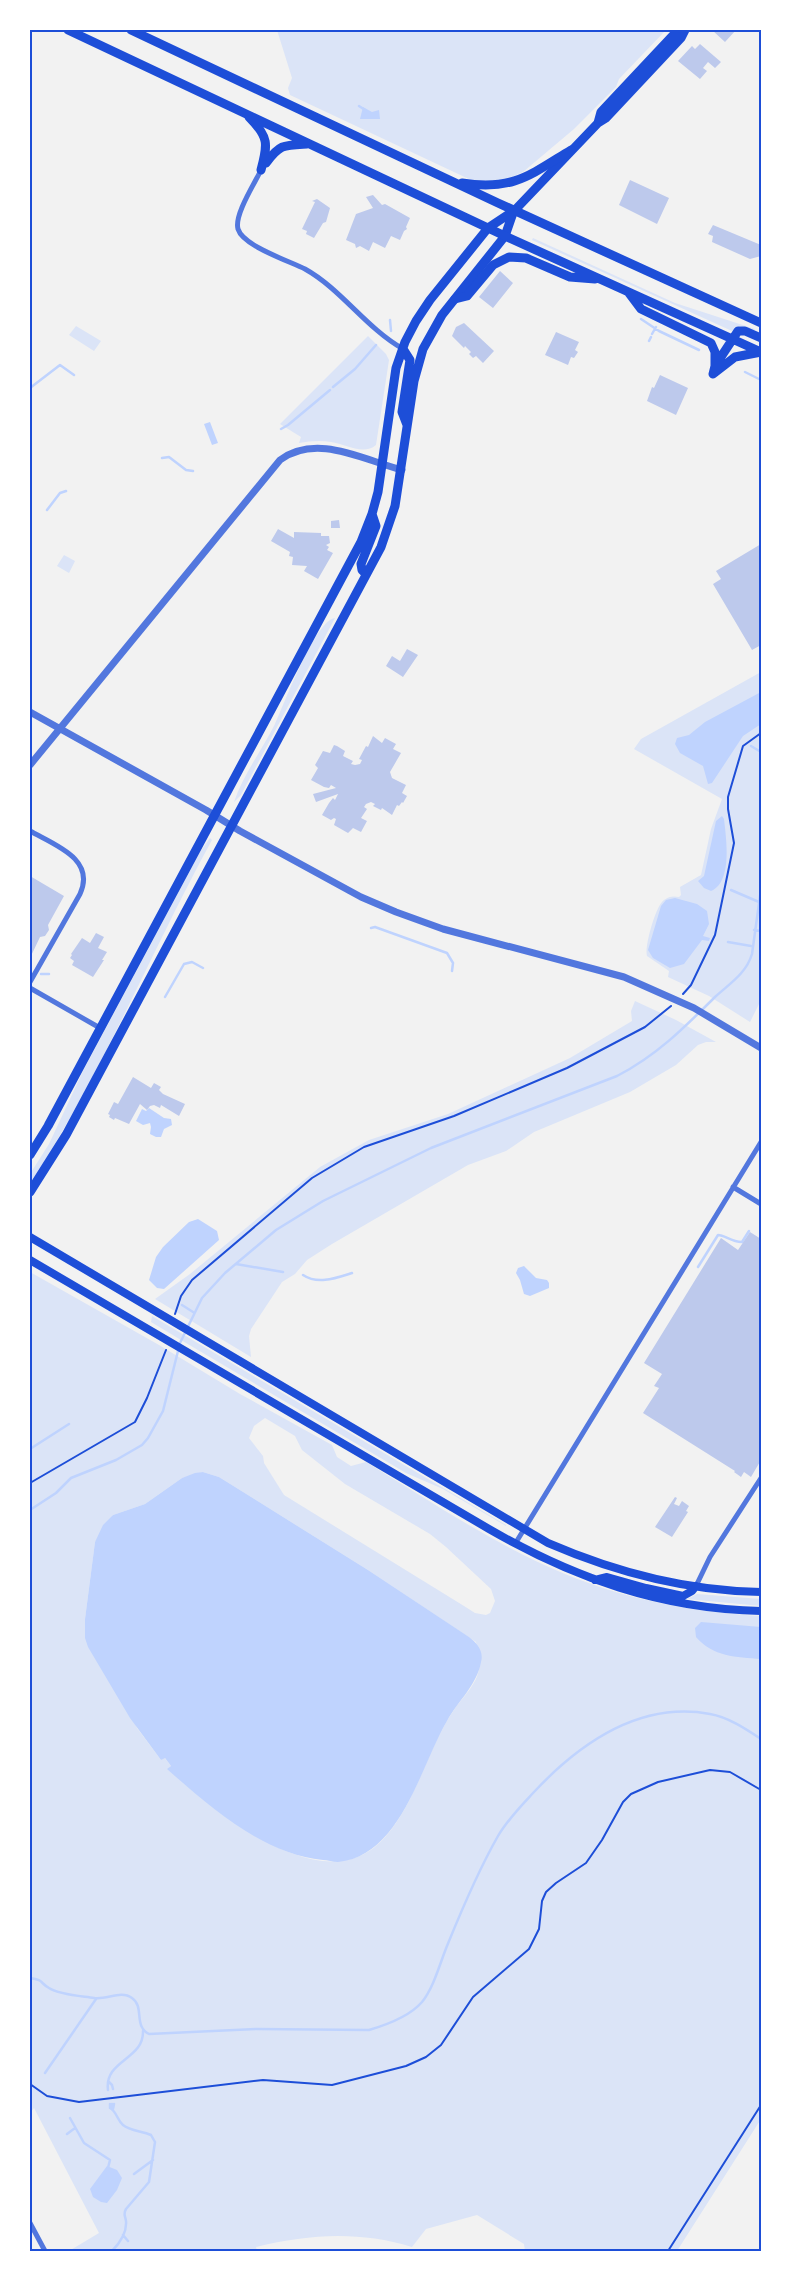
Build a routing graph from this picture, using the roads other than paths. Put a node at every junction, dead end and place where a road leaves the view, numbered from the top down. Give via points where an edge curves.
1 (68, 30) edge
2 (132, 30) edge
3 (678, 30) edge
4 (685, 30) edge
5 (246, 114) junction
6 (598, 123) junction
7 (309, 144) junction
8 (571, 150) junction
9 (261, 170) junction
10 (453, 182) junction
11 (514, 210) junction
12 (488, 228) junction
13 (505, 236) junction
14 (601, 280) junction
15 (629, 293) junction
16 (455, 299) junction
17 (761, 323) edge
18 (732, 338) junction
19 (761, 338) edge
20 (403, 349) junction
21 (761, 352) edge
22 (715, 366) junction
23 (407, 426) junction
24 (382, 464) junction
25 (402, 470) junction
26 (372, 514) junction
27 (366, 574) junction
28 (30, 712) edge
29 (59, 729) junction
30 (30, 766) edge
31 (214, 815) junction
32 (231, 826) junction
33 (30, 831) edge
34 (30, 982) edge
35 (30, 988) edge
36 (100, 1028) junction
37 (761, 1048) edge
38 (761, 1142) edge
39 (30, 1155) edge
40 (734, 1187) junction
41 (30, 1192) edge
42 (761, 1204) edge
43 (30, 1237) edge
44 (30, 1260) edge
45 (761, 1478) edge
46 (523, 1530) junction
47 (515, 1544) junction
48 (595, 1580) junction
49 (696, 1586) junction
50 (761, 1592) edge
51 (761, 1611) edge
52 (30, 2223) edge
53 (45, 2251) edge

1 - 5 main road
2 - 10 main road
3 - 6 main road via 601,112
4 - 6 main road via 613,111
5 - 7 main road
5 - 9 main road via 266,138 267,148
6 - 8 main road
7 - 9 main road via 276,149
7 - 12 main road
8 - 10 main road via 512,183 488,186
8 - 11 main road
9 - 20 street via 238,216 237,226 242,238 313,274 386,339
10 - 11 main road
11 - 12 main road
11 - 13 main road
11 - 17 main road
12 - 13 main road
12 - 20 main road via 426,306
13 - 14 main road
13 - 16 main road
14 - 15 main road
14 - 16 main road via 570,278 526,258 509,257 493,264 468,296
15 - 18 main road
15 - 22 main road via 641,309 711,343
16 - 23 main road via 437,322 423,349 414,380
18 - 19 main road via 741,330
18 - 21 main road
18 - 22 main road
20 - 23 main road via 410,360 402,412
20 - 24 main road via 392,386
21 - 22 main road via 735,357 713,374
23 - 25 main road
24 - 25 street
24 - 26 main road
24 - 29 street via 323,448 293,452 280,460
25 - 27 main road via 392,520
26 - 27 main road via 376,526 361,564
26 - 31 main road via 361,542
27 - 32 main road
28 - 29 street
29 - 30 street
29 - 31 street
31 - 32 street
31 - 36 main road
32 - 37 street via 361,897 453,932 602,970 651,988 694,1008
32 - 41 main road via 66,1135
33 - 34 street via 75,857 84,880 80,894
35 - 36 street
36 - 39 main road
38 - 40 street
40 - 42 street
40 - 46 street
43 - 46 main road
44 - 47 main road
45 - 49 street via 710,1557
46 - 47 street
46 - 49 main road via 597,1562
47 - 48 main road
48 - 49 main road via 607,1577 683,1596
48 - 51 main road via 680,1602
49 - 50 main road
52 - 53 street

